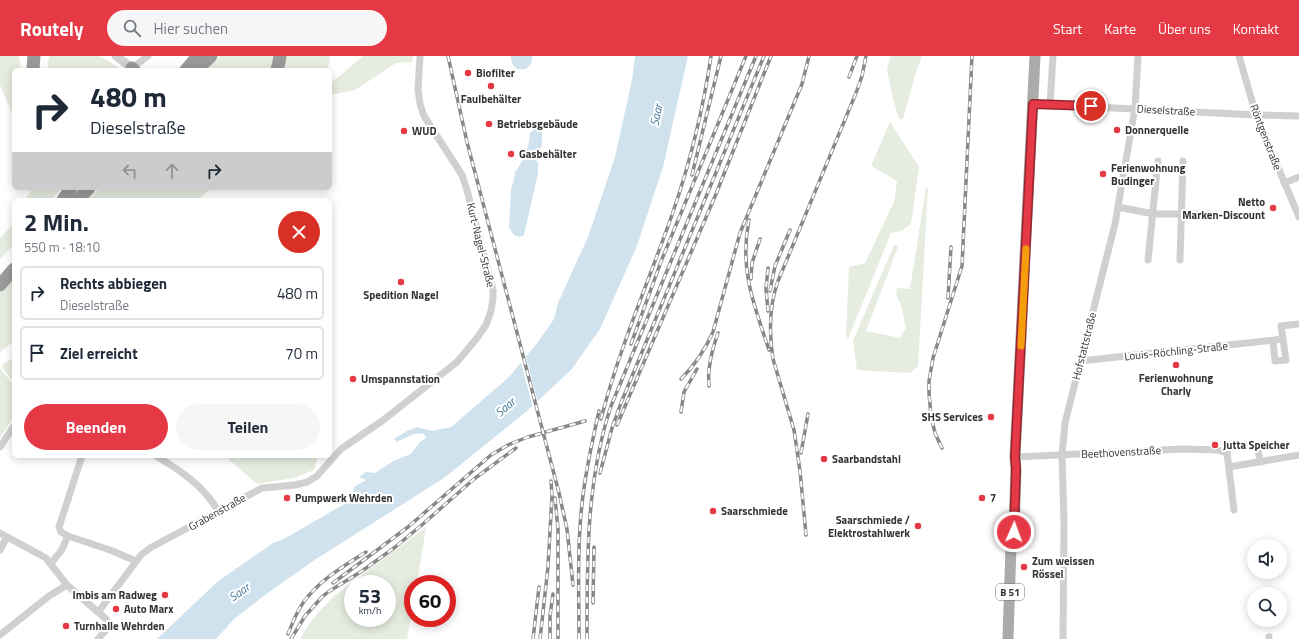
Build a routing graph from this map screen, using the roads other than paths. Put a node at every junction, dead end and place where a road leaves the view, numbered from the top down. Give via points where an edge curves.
1 (116, 56) edge
2 (148, 56) edge
3 (198, 56) edge
4 (208, 56) edge
5 (211, 56) edge
6 (280, 56) edge
7 (285, 56) edge
8 (420, 56) edge
9 (1035, 56) edge
10 (1053, 56) edge
11 (1138, 56) edge
12 (1239, 56) edge
13 (132, 68) edge
14 (134, 68) edge
15 (188, 68) edge
16 (198, 68) edge
17 (198, 68) edge
18 (278, 68) edge
19 (284, 68) edge
20 (1033, 104) junction
21 (1050, 104) junction
22 (1135, 108) junction
23 (1256, 115) junction
24 (1299, 116) edge
25 (1158, 161) dead end
26 (1183, 161) dead end
27 (1299, 177) edge
28 (1284, 183) junction
29 (76, 190) edge
30 (87, 190) edge
31 (69, 198) edge
32 (80, 198) edge
33 (1118, 207) junction
34 (1154, 214) junction
35 (1181, 214) junction
36 (1210, 214) dead end
37 (1299, 217) edge
38 (12, 260) edge
39 (1148, 260) dead end
40 (1180, 260) dead end
41 (12, 271) edge
42 (0, 273) edge
43 (0, 285) edge
44 (1299, 324) edge
45 (1283, 339) junction
46 (1273, 340) junction
47 (1080, 361) junction
48 (12, 429) edge
49 (0, 447) edge
50 (1227, 453) junction
51 (1062, 455) junction
52 (1299, 455) edge
53 (332, 457) edge
54 (1015, 457) junction
55 (81, 458) edge
56 (159, 458) edge
57 (332, 458) edge
58 (1260, 462) junction
59 (1229, 467) junction
60 (307, 482) joint
61 (1234, 510) dead end
62 (218, 511) junction
63 (0, 533) edge
64 (68, 536) junction
65 (7, 537) junction
66 (0, 550) edge
67 (136, 561) junction
68 (51, 563) junction
69 (67, 585) junction
70 (99, 612) junction
71 (0, 635) edge
72 (98, 639) edge
73 (1008, 639) edge
74 (1063, 639) edge

1 - 13 street
2 - 14 street
3 - 15 highway
4 - 16 highway
5 - 17 highway
6 - 18 highway
7 - 19 highway
8 - 53 street, Kurt-Nagel-Straße via 420,104 430,128 462,175 493,290 491,311 482,333 457,362 382,421 341,448
9 - 20 main road, B 51
10 - 21 street
11 - 22 street, Hofstattstraße
12 - 23 street, Röntgenstraße
20 - 21 street, Dieselstraße
20 - 54 main road, B 51
21 - 22 street, Dieselstraße
22 - 23 street, Dieselstraße
22 - 33 street, Hofstattstraße
23 - 24 street, Dieselstraße
23 - 28 street, Röntgenstraße
25 - 34 street
26 - 35 street
27 - 28 street
28 - 37 street, Röntgenstraße
29 - 31 highway
30 - 32 highway
33 - 34 street
33 - 47 street, Hofstattstraße
34 - 35 street
34 - 39 street
35 - 36 street
35 - 40 street
38 - 42 highway
41 - 43 highway
44 - 45 street via 1281,326
45 - 46 street, Louis-Röchling-Straße
45 - 46 street via 1286,360 1275,361
46 - 47 street, Louis-Röchling-Straße
47 - 51 street, Hofstattstraße via 1065,423
48 - 49 street
50 - 51 street, Beethovenstraße via 1218,450 1183,449
50 - 58 street via 1230,448 1253,444 1258,450
50 - 59 street
51 - 54 street, Beethovenstraße
51 - 74 street, Hofstattstraße
52 - 58 street
54 - 73 main road, B 51
55 - 64 street via 59,527 61,532
56 - 62 street via 185,474 213,502
57 - 60 street, Kurt-Nagel-Straße via 323,470
58 - 59 street
59 - 61 street
60 - 62 street, Grabenstraße via 268,486
62 - 67 street, Grabenstraße via 150,548
63 - 65 street
64 - 67 street
64 - 68 street via 61,551
65 - 66 street
65 - 68 street via 39,553
67 - 70 street, Grabenstraße
68 - 69 street
69 - 70 street
69 - 71 street
70 - 72 street via 108,624

